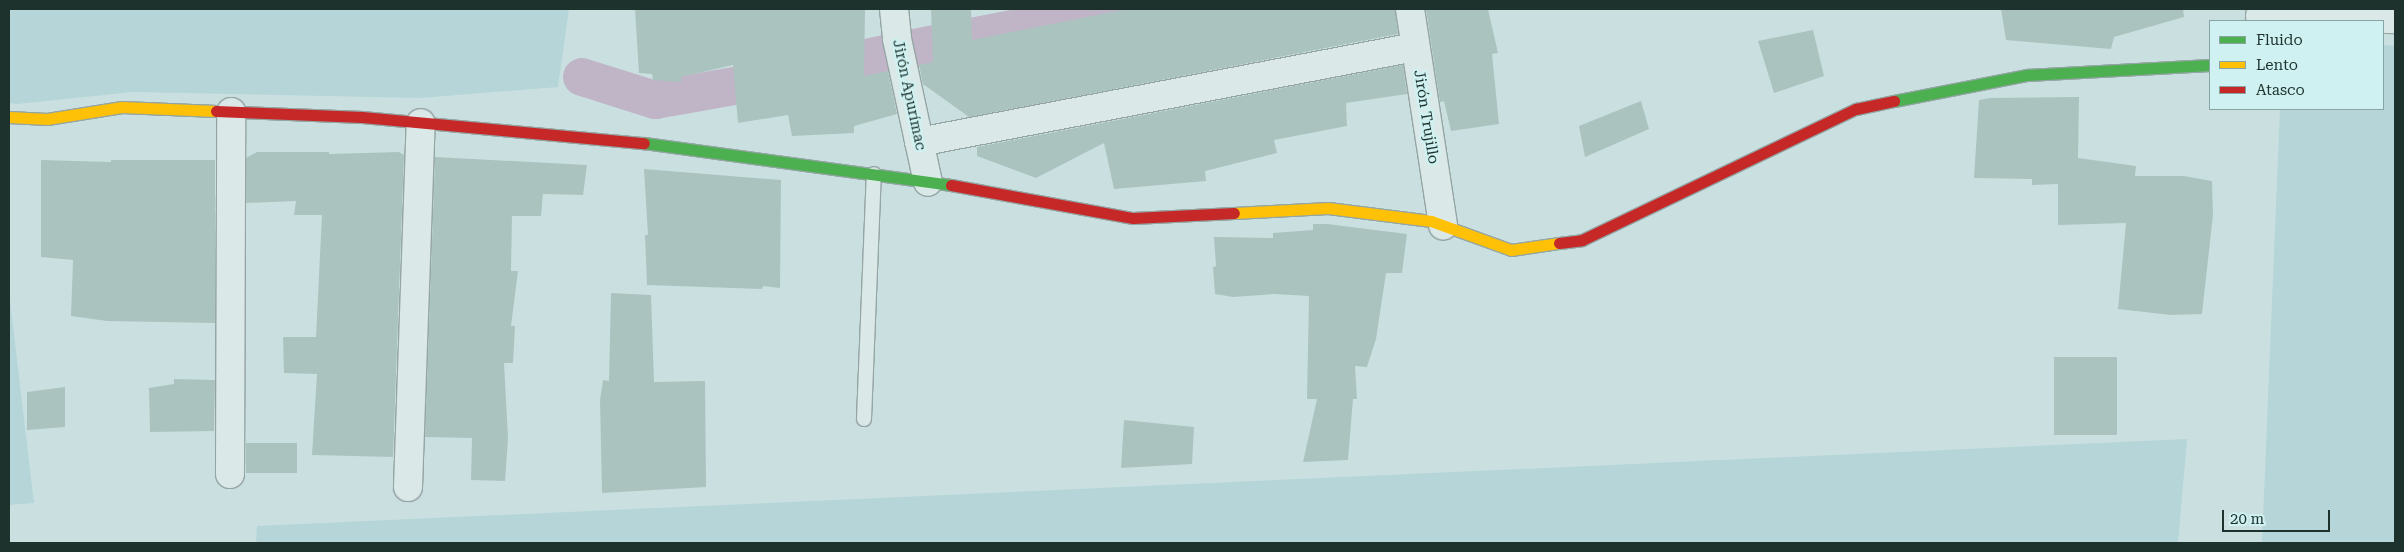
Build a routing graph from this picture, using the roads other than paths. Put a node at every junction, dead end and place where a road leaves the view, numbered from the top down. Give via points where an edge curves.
1 (894, 9) edge
2 (1410, 9) edge
3 (2362, 14) edge
4 (2260, 16) dead end
5 (2395, 19) edge
6 (1415, 47) junction
7 (2209, 65) edge
8 (231, 112) junction
9 (9, 117) edge
10 (421, 123) junction
11 (919, 142) junction
12 (874, 174) junction
13 (928, 182) junction
14 (1443, 225) junction
15 (864, 419) dead end
16 (230, 474) dead end
17 (408, 487) dead end

1 - 11 street, Jirón Apurímac via 897,39
2 - 6 street, Jirón Trujillo
3 - 4 street
3 - 5 street
6 - 11 street
6 - 14 street, Jirón Trujillo
7 - 14 street via 2028,75 1856,109 1582,240 1511,250
8 - 9 street via 122,107 47,119
8 - 10 street via 362,117
8 - 16 street
10 - 12 street via 652,144
10 - 17 street
11 - 13 street, Jirón Apurímac
12 - 13 street
12 - 15 lane
13 - 14 street via 1133,218 1328,208

